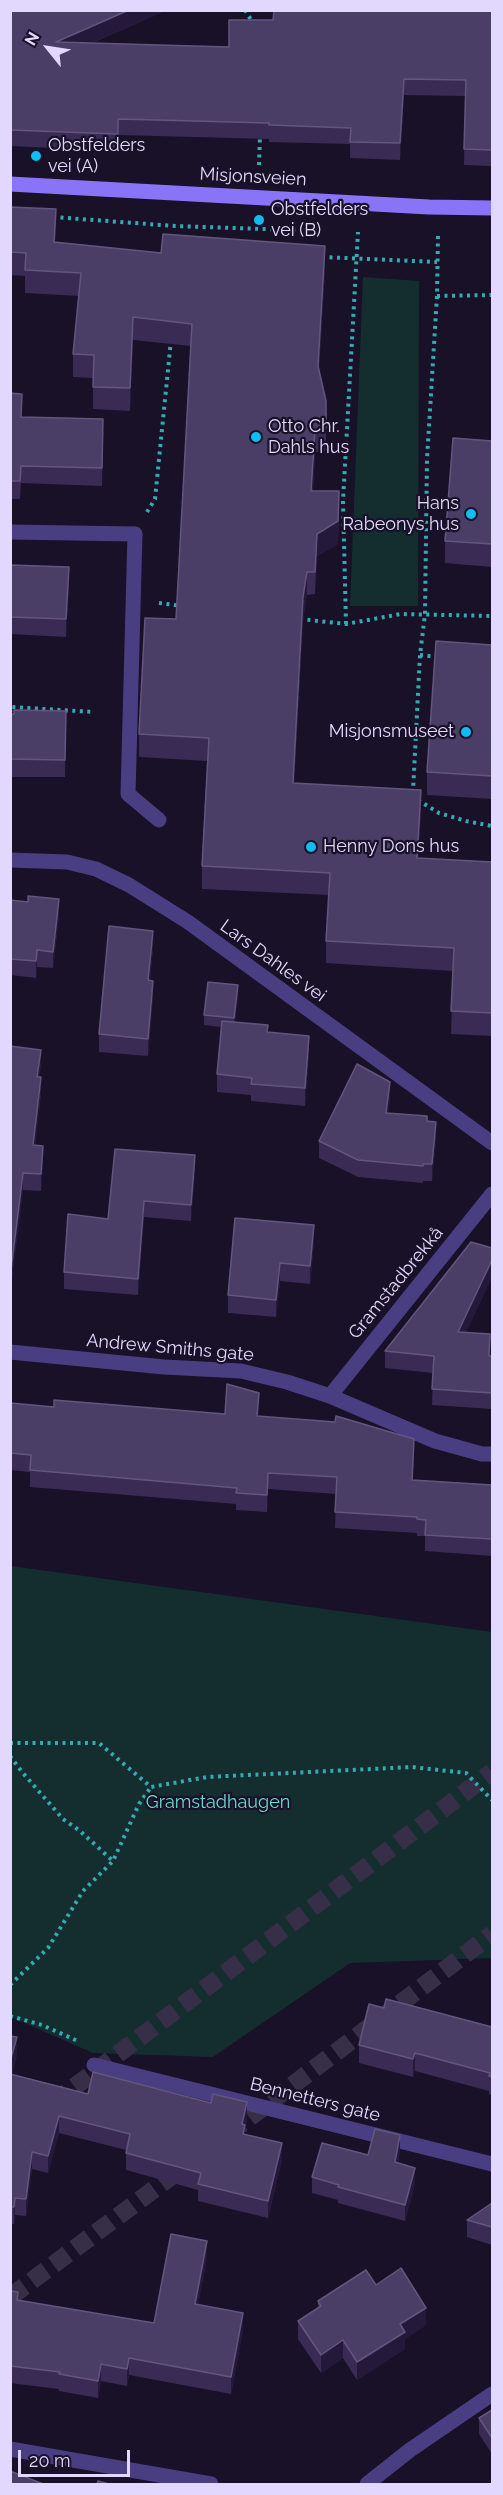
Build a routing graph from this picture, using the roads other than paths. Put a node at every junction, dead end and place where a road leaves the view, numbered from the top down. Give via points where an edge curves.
1 (10, 184) edge
2 (492, 208) edge
3 (10, 532) edge
4 (159, 820) dead end
5 (10, 860) edge
6 (492, 1143) edge
7 (492, 1194) edge
8 (10, 1352) edge
9 (330, 1396) junction
10 (492, 1454) edge
11 (94, 2065) road end
12 (492, 2164) edge
13 (492, 2394) edge
14 (10, 2450) edge
15 (211, 2484) edge
16 (367, 2484) edge

1 - 2 main road, Misjonsveien
3 - 4 street via 135,534 128,794
5 - 6 street, Lars Dahles vei via 67,862 96,869 129,885 188,922
7 - 9 street, Gramstadbrekkå
8 - 9 street, Andrew Smiths gate via 241,1371
9 - 10 street, Andrew Smiths gate via 435,1441
11 - 12 street, Bennetters gate
13 - 16 street
14 - 15 street

